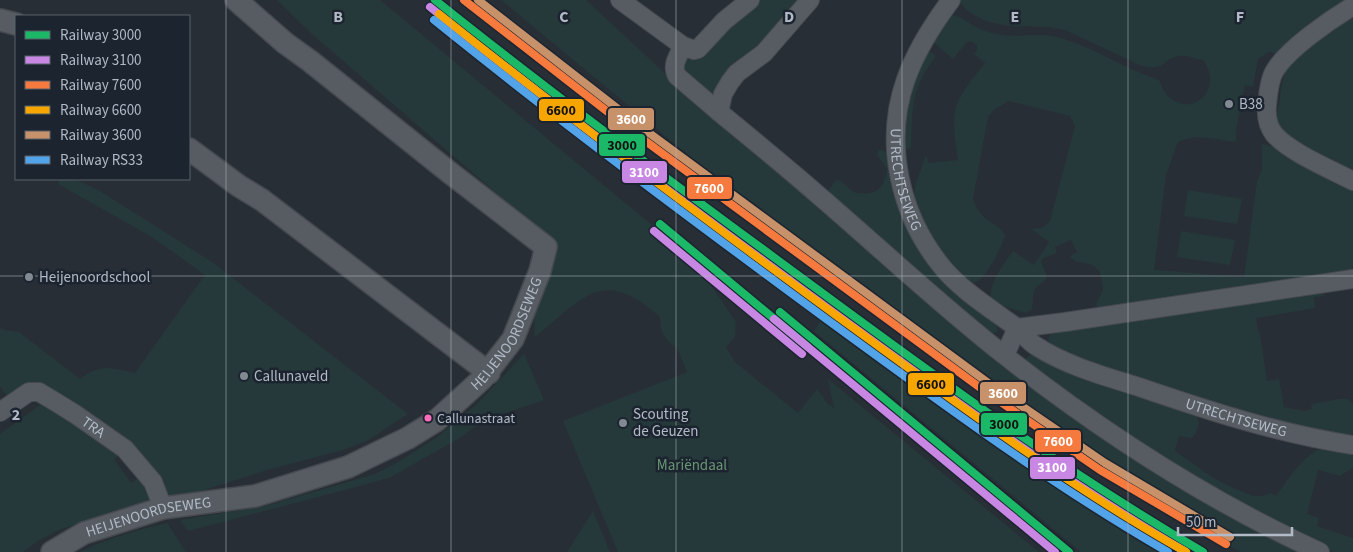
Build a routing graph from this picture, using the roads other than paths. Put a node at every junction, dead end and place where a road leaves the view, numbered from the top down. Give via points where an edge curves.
1 (236, 0) edge
2 (620, 0) edge
3 (750, 0) edge
4 (810, 0) edge
5 (951, 0) edge
6 (1353, 6) edge
7 (0, 20) edge
8 (15, 24) edge
9 (691, 46) junction
10 (719, 112) junction
11 (190, 149) edge
12 (1353, 180) edge
13 (1353, 279) edge
14 (1017, 328) junction
15 (1005, 356) junction
16 (488, 373) junction
17 (0, 412) edge
18 (1353, 445) edge
19 (163, 508) junction
20 (52, 552) edge
21 (1320, 552) edge

1 - 16 street, HEIJENOORDSEWEG via 285,43 546,246 540,271 513,339
2 - 9 street
3 - 9 street
4 - 10 street via 764,53 737,73 724,94
5 - 14 street, UTRECHTSEWEG via 913,62 902,90 897,112 896,157 902,188 918,232 944,269
6 - 12 street via 1318,29 1283,60 1274,73 1266,118 1273,133 1281,140
7 - 8 street
9 - 10 street via 674,65 674,71
10 - 15 street
11 - 16 street
13 - 14 street
14 - 15 street
14 - 18 street, UTRECHTSEWEG via 1034,346 1096,373 1282,432
15 - 21 street via 1070,405 1188,483
16 - 19 street, HEIJENOORDSEWEG via 437,420 348,467 255,496
17 - 19 street, TRA via 29,392 39,392 125,449 153,482
19 - 20 street, HEIJENOORDSEWEG via 84,533

